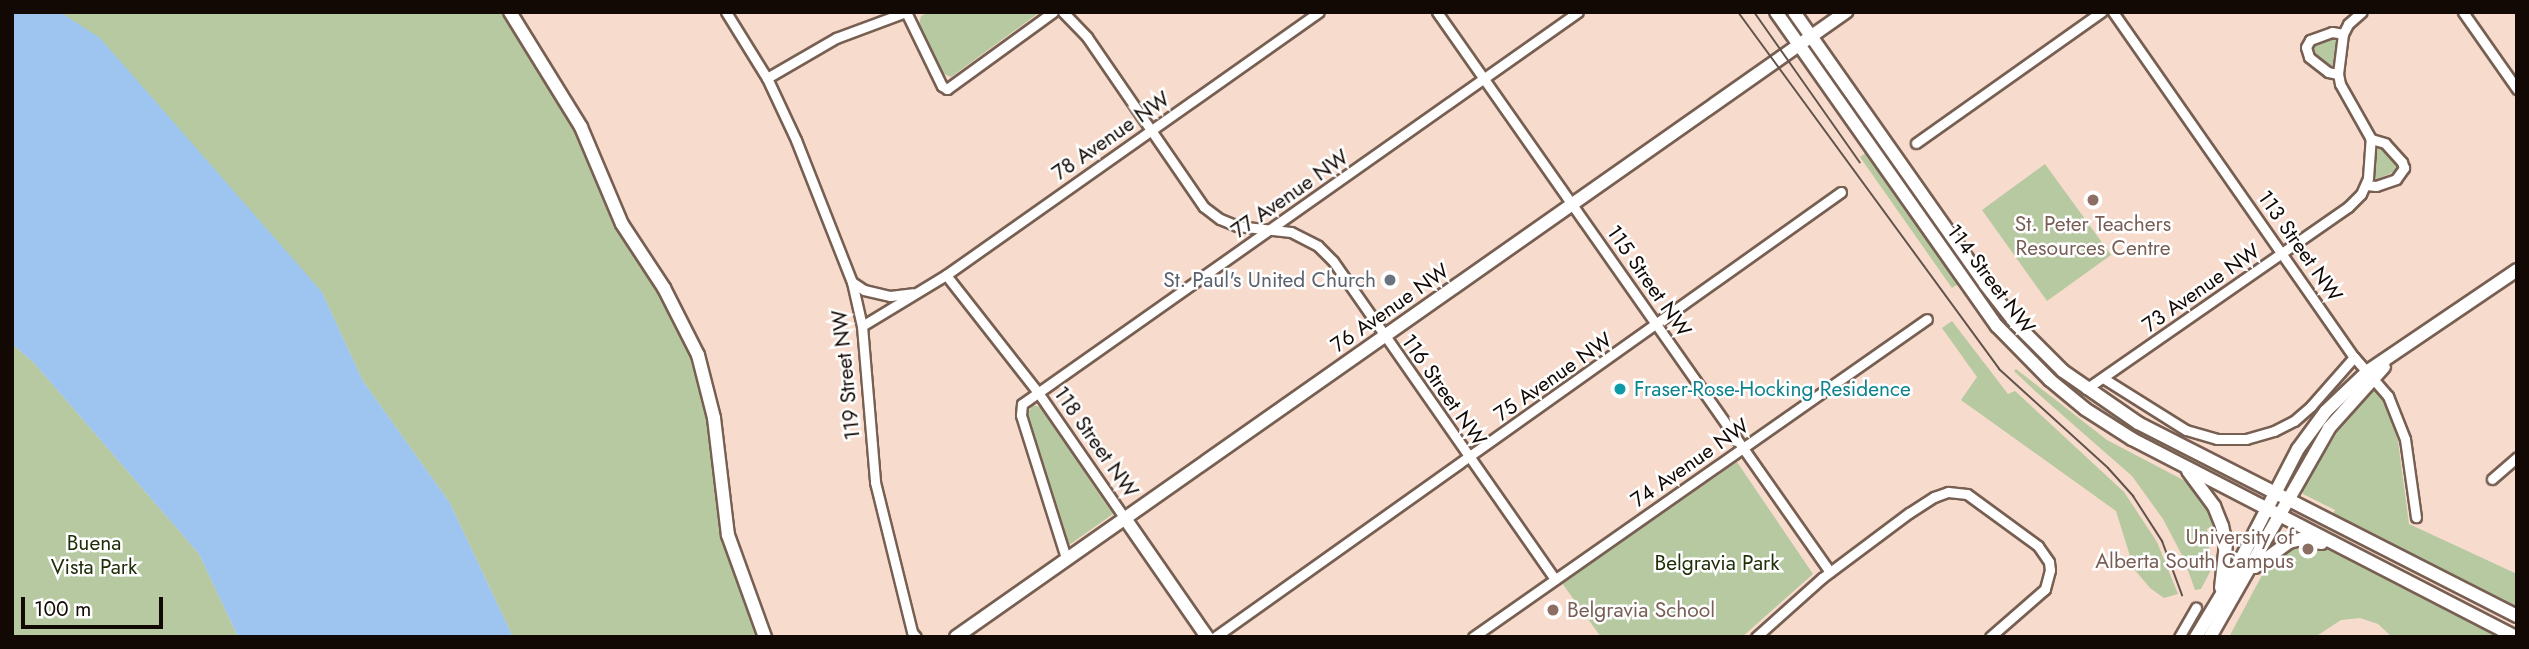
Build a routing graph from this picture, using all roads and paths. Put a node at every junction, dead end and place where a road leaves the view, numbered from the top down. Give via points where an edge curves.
1 (510, 12) edge
2 (726, 12) edge
3 (1053, 12) edge
4 (1063, 12) edge
5 (1319, 12) edge
6 (1437, 12) edge
7 (1578, 12) edge
8 (1776, 12) edge
9 (1794, 12) edge
10 (1846, 12) edge
11 (2101, 12) edge
12 (2113, 12) edge
13 (2362, 12) edge
14 (2463, 12) edge
15 (2343, 34) junction
16 (1811, 36) junction
17 (1799, 45) junction
18 (2338, 74) junction
19 (767, 78) junction
20 (1483, 79) junction
21 (2517, 89) edge
22 (1150, 130) junction
23 (2371, 139) junction
24 (1916, 143) dead end
25 (2366, 184) junction
26 (1841, 192) dead end
27 (1573, 204) junction
28 (1273, 228) junction
29 (2282, 253) junction
30 (2517, 271) edge
31 (946, 275) junction
32 (852, 282) junction
33 (925, 289) junction
34 (1927, 319) dead end
35 (1658, 325) junction
36 (862, 326) junction
37 (1385, 335) junction
38 (2354, 357) junction
39 (2371, 374) junction
40 (2103, 378) junction
41 (2085, 389) junction
42 (1037, 391) junction
43 (1022, 404) joint
44 (2316, 424) junction
45 (1742, 448) junction
46 (1469, 456) junction
47 (2517, 457) edge
48 (2185, 468) junction
49 (2492, 480) dead end
50 (2274, 492) junction
51 (2289, 500) junction
52 (2266, 509) junction
53 (1124, 517) junction
54 (2416, 517) dead end
55 (2286, 519) junction
56 (2344, 549) junction
57 (1066, 558) junction
58 (1830, 572) junction
59 (2244, 576) junction
60 (1555, 579) junction
61 (2220, 596) junction
62 (2196, 607) dead end
63 (2517, 616) edge
64 (913, 635) edge
65 (765, 637) edge
66 (956, 637) edge
67 (1207, 637) edge
68 (1215, 637) edge
69 (1473, 637) edge
70 (1756, 637) edge
71 (1990, 637) edge
72 (2179, 637) edge
73 (2196, 637) edge
74 (2210, 637) edge
75 (2515, 637) edge

1 - 65 main road via 581,127 622,224 664,288 698,355 714,418 729,535
2 - 19 street, 119 Street NW
3 - 19 street via 947,89 906,12 826,43
4 - 22 street, 116 Street NW via 1087,37
5 - 22 street, 78 Avenue NW
6 - 20 street, 115 Street NW
7 - 20 street, 77 Avenue NW
8 - 17 main road, 114 Street NW
9 - 16 main road, 114 Street NW
10 - 16 main road, 76 Avenue NW
11 - 24 street
12 - 29 street, 113 Street NW
13 - 15 street
14 - 21 street
15 - 18 street
15 - 18 street via 2332,32 2311,40 2306,47 2307,54 2330,74
16 - 17 main road, 76 Avenue NW
16 - 41 main road, 114 Street NW via 2008,314 2044,354
17 - 27 main road, 76 Avenue NW
17 - 48 main road, 114 Street NW via 2009,339 2085,409
18 - 23 street
19 - 32 street, 119 Street NW
20 - 27 street, 115 Street NW
20 - 28 street, 77 Avenue NW
22 - 28 street, 116 Street NW via 1212,213 1237,226
22 - 31 street, 78 Avenue NW
23 - 25 street
23 - 25 street via 2385,142 2404,168 2396,179 2376,186
25 - 29 street, 73 Avenue NW via 2348,206
26 - 35 street, 75 Avenue NW
27 - 35 street, 115 Street NW
27 - 37 main road, 76 Avenue NW
28 - 37 street, 116 Street NW via 1301,236 1326,253
28 - 42 street, 77 Avenue NW
29 - 38 street, 113 Street NW
29 - 40 street, 73 Avenue NW
30 - 39 main road
31 - 33 street, 78 Avenue NW
31 - 42 street, 118 Street NW
32 - 33 street, 78 Avenue NW via 890,296
32 - 36 street, 119 Street NW
33 - 36 street, 78 Avenue NW
34 - 45 street, 74 Avenue NW
35 - 45 street, 115 Street NW
35 - 46 street, 75 Avenue NW
36 - 64 street, 119 Street NW via 875,482
37 - 46 street, 116 Street NW
37 - 53 main road, 76 Avenue NW
38 - 39 street, 113 Street NW
38 - 40 street via 2294,421 2237,440 2186,430
39 - 44 main road via 2337,398
39 - 51 main road via 2329,428
39 - 54 street, 113 Street NW via 2388,396 2405,439
40 - 41 street, 73 Avenue NW
41 - 50 main road, 114 Street NW via 2138,423
42 - 43 street, 77 Avenue NW
42 - 53 street, 118 Street NW
43 - 57 street, 118 Street NW via 1021,415
44 - 50 main road
44 - 51 main road via 2315,437 2289,488
45 - 58 street, 115 Street NW
45 - 60 street, 74 Avenue NW
46 - 60 street, 116 Street NW
46 - 68 street, 75 Avenue NW
47 - 49 street
48 - 52 main road, 114 Street NW
48 - 61 main road via 2208,497 2222,526 2226,561
50 - 51 main road, 114 Street NW
50 - 52 main road
51 - 55 main road
51 - 63 main road
52 - 55 main road, 114 Street NW
52 - 61 main road
53 - 57 main road, 76 Avenue NW
53 - 67 main road, 118 Street NW
55 - 56 main road
55 - 59 main road
56 - 59 main road via 2314,540 2289,542
56 - 75 main road
57 - 66 main road, 76 Avenue NW
58 - 70 street
58 - 71 street via 1934,497 1962,492 2038,547 2050,570 2045,589
59 - 74 main road
60 - 69 street, 74 Avenue NW
61 - 73 main road
62 - 72 street

